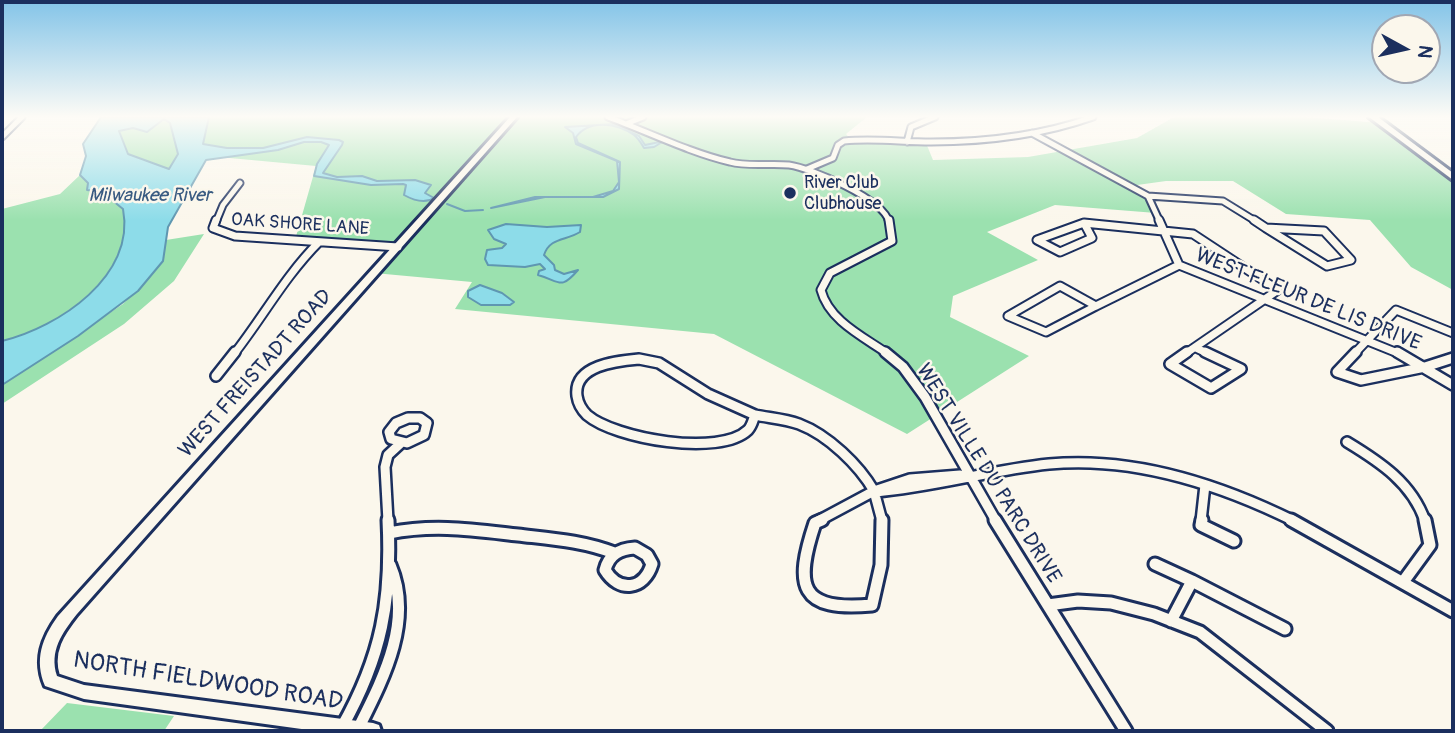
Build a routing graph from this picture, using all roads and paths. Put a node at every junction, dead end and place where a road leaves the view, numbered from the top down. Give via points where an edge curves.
1 (483, 151) edge
2 (699, 151) edge
3 (836, 151) edge
4 (1066, 151) edge
5 (1419, 151) edge
6 (807, 169) junction
7 (1453, 177) edge
8 (240, 183) dead end
9 (1148, 196) junction
10 (1084, 223) junction
11 (1266, 228) junction
12 (1165, 232) junction
13 (319, 242) junction
14 (398, 247) junction
15 (1178, 265) junction
16 (1265, 299) junction
17 (1096, 306) junction
18 (1453, 333) edge
19 (1368, 340) junction
20 (1196, 348) junction
21 (1453, 358) edge
22 (1425, 367) junction
23 (216, 376) dead end
24 (1453, 385) edge
25 (755, 415) junction
26 (1347, 442) dead end
27 (401, 443) dead end
28 (970, 477) junction
29 (1205, 485) junction
30 (876, 492) junction
31 (389, 533) junction
32 (1234, 541) dead end
33 (614, 553) junction
34 (1155, 564) dead end
35 (390, 565) junction
36 (1192, 581) junction
37 (1403, 582) junction
38 (1048, 605) junction
39 (1453, 611) edge
40 (398, 618) junction
41 (384, 621) junction
42 (1171, 621) junction
43 (1284, 629) dead end
44 (45, 667) joint
45 (370, 675) junction
46 (384, 675) junction
47 (358, 729) edge
48 (1126, 731) edge
49 (1327, 731) edge

1 - 14 street, WEST FREISTADT ROAD
2 - 6 street via 731,163
3 - 6 street via 833,159
4 - 9 street
5 - 7 main road
6 - 28 street, WEST VILLE DU PARC DRIVE via 874,202 888,217 892,241 884,249 834,270 825,278 823,300 894,359 918,387
8 - 13 street, OAK SHORE LANE via 216,217 213,228 218,232
9 - 11 street via 1223,201
9 - 12 street, WEST FLEUR DE LIS DRIVE
10 - 10 street via 1049,236 1037,240 1060,252 1092,238
10 - 12 street
11 - 11 street via 1327,266 1351,260 1324,231
12 - 15 street, WEST FLEUR DE LIS DRIVE
12 - 16 street via 1193,234 1278,290
13 - 14 street, OAK SHORE LANE
13 - 23 street via 293,268
14 - 44 street, WEST FREISTADT ROAD via 82,599 46,650
15 - 16 street, WEST FLEUR DE LIS DRIVE
15 - 17 street
16 - 19 street, WEST FLEUR DE LIS DRIVE
16 - 20 street
17 - 17 street via 1046,332 1008,316 1060,286
18 - 19 street via 1396,310
19 - 22 street, WEST FLEUR DE LIS DRIVE
19 - 22 street via 1337,372 1361,380
20 - 20 street via 1170,364 1211,388 1241,369
21 - 22 street
22 - 24 street, WEST FLEUR DE LIS DRIVE
25 - 25 street via 708,394 659,363 639,359 605,364 591,370 577,385 579,405 589,416 621,433 645,439 723,439 751,428
25 - 30 street via 803,425 825,439
26 - 37 street via 1376,459 1408,488 1429,525 1430,545
27 - 31 street via 388,455 385,467
28 - 29 street via 1076,463 1123,465
28 - 30 street
28 - 38 street, WEST VILLE DU PARC DRIVE
29 - 32 street via 1201,525
29 - 37 street via 1303,524
30 - 30 street via 814,523 809,536 803,580 808,593 832,608 872,605 882,574 881,508
31 - 33 street via 446,527 587,543
31 - 35 street
33 - 33 street via 605,570 618,584 634,585 651,572 651,559 642,551 628,548
34 - 36 street
35 - 40 street via 398,577
35 - 41 street
36 - 42 street
36 - 43 street
37 - 39 street
38 - 42 street via 1111,603
38 - 48 street, WEST VILLE DU PARC DRIVE
40 - 41 street
40 - 46 street
41 - 45 street
42 - 49 street via 1200,632
44 - 47 street, NORTH FIELDWOOD ROAD via 51,681 84,692
45 - 46 street
45 - 47 street
46 - 47 street

